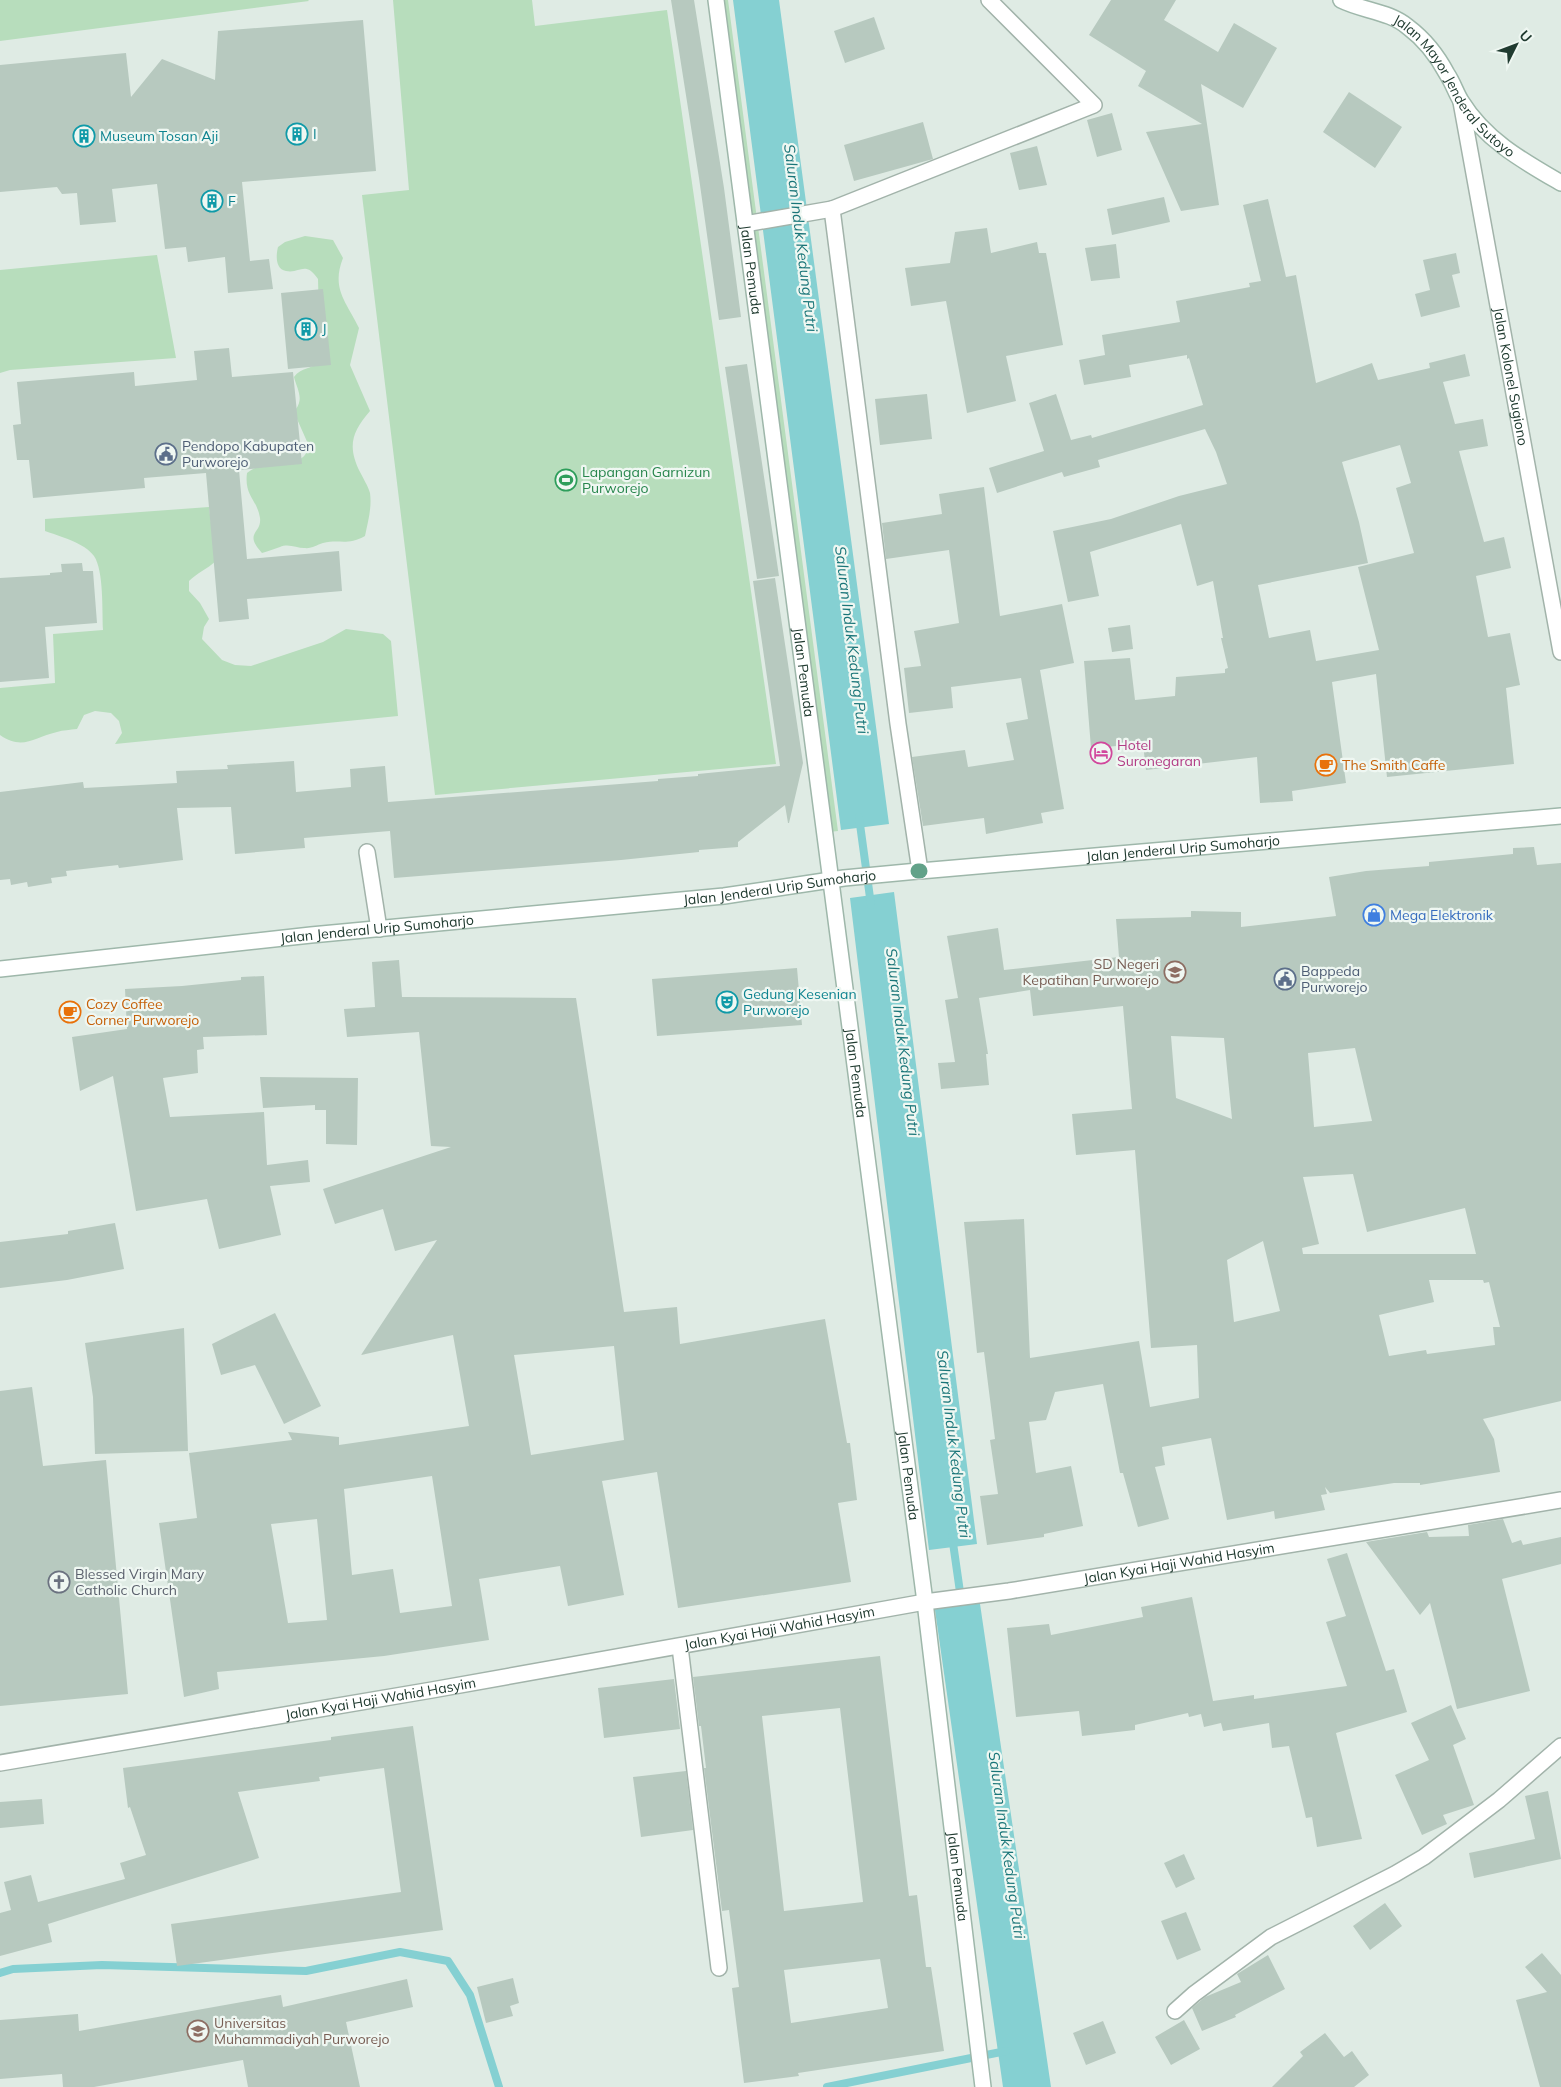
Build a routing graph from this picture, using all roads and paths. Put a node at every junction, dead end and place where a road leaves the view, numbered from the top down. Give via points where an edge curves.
1 (716, 0) edge
2 (989, 0) edge
3 (1341, 0) edge
4 (1461, 102) junction
5 (1561, 183) edge
6 (832, 209) junction
7 (753, 223) junction
8 (1561, 652) edge
9 (1561, 816) edge
10 (367, 852) dead end
11 (919, 871) junction
12 (838, 879) junction
13 (379, 929) junction
14 (0, 969) edge
15 (1561, 1500) edge
16 (925, 1602) junction
17 (680, 1647) junction
18 (1561, 1746) edge
19 (0, 1763) edge
20 (719, 1968) dead end
21 (1175, 2011) dead end
22 (983, 2087) edge

1 - 7 street, Jalan Pemuda
2 - 6 street via 1094,105
3 - 4 street, Jalan Mayor Jenderal Sutoyo via 1380,12 1408,26 1429,48
4 - 5 street, Jalan Mayor Jenderal Sutoyo via 1482,128 1509,152
4 - 8 street, Jalan Kolonel Sugiono
6 - 7 street
6 - 11 street
7 - 12 street, Jalan Pemuda
9 - 11 street, Jalan Jenderal Urip Sumoharjo
10 - 13 street
11 - 12 street, Jalan Jenderal Urip Sumoharjo
12 - 13 street, Jalan Jenderal Urip Sumoharjo via 724,896
12 - 16 street, Jalan Pemuda
13 - 14 street, Jalan Jenderal Urip Sumoharjo
15 - 16 street, Jalan Kyai Haji Wahid Hasyim
16 - 17 street, Jalan Kyai Haji Wahid Hasyim
16 - 22 street, Jalan Pemuda
17 - 19 street, Jalan Kyai Haji Wahid Hasyim
17 - 20 street
18 - 21 street via 1499,1800 1424,1857 1271,1937

